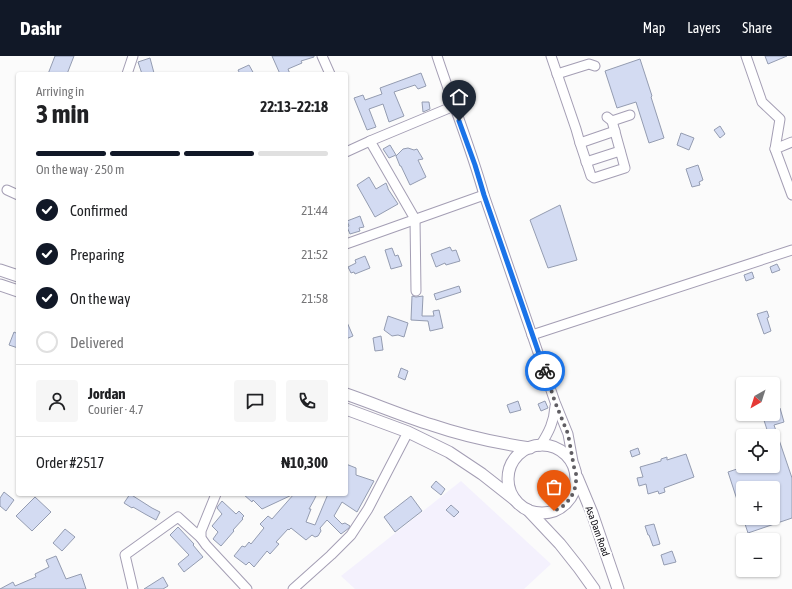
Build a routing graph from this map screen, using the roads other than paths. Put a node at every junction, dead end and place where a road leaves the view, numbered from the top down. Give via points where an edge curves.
1 (133, 56) edge
2 (322, 56) edge
3 (437, 56) edge
4 (746, 56) edge
5 (554, 57) edge
6 (596, 66) dead end
7 (128, 72) edge
8 (329, 72) edge
9 (557, 74) junction
10 (454, 106) junction
11 (630, 115) dead end
12 (614, 131) junction
13 (370, 141) junction
14 (792, 142) edge
15 (580, 143) junction
16 (775, 149) junction
17 (348, 151) edge
18 (620, 151) junction
19 (586, 162) junction
20 (7, 190) dead end
21 (16, 194) edge
22 (484, 195) junction
23 (792, 195) edge
24 (415, 219) junction
25 (348, 243) edge
26 (792, 250) edge
27 (0, 270) edge
28 (16, 275) edge
29 (0, 285) edge
30 (16, 290) edge
31 (416, 291) dead end
32 (532, 334) junction
33 (348, 395) edge
34 (555, 402) junction
35 (348, 410) edge
36 (408, 432) junction
37 (535, 447) junction
38 (575, 470) junction
39 (215, 496) edge
40 (517, 502) junction
41 (527, 509) junction
42 (201, 538) junction
43 (133, 589) edge
44 (247, 589) edge
45 (293, 589) edge
46 (594, 589) edge
47 (618, 589) edge

1 - 7 street
2 - 8 street
3 - 10 street
4 - 16 street via 762,102 780,119
5 - 9 street
6 - 9 street via 589,64
9 - 15 street
10 - 13 street
10 - 22 street
11 - 12 street via 609,119
12 - 15 street
12 - 18 street
13 - 17 street
13 - 24 street
14 - 16 street
15 - 19 street
16 - 23 street
18 - 19 street
18 - 19 street via 625,168 594,178
20 - 21 street
22 - 24 street
22 - 32 street
24 - 25 street
24 - 31 street
26 - 32 street
27 - 28 main road
29 - 30 main road
32 - 34 street
33 - 37 main road via 475,438
34 - 37 street via 555,417 547,435
34 - 38 street via 568,434
35 - 36 main road
36 - 40 main road via 449,452
36 - 45 street via 368,509 351,535
37 - 38 main road via 551,447 560,451
37 - 40 main road via 521,453 509,471 511,493
38 - 41 main road via 574,492 562,507 545,513
38 - 47 main road, Asa Dam Road
39 - 42 street via 201,531
40 - 41 main road
41 - 46 main road via 560,544
42 - 43 street via 178,517 126,555
42 - 44 street

